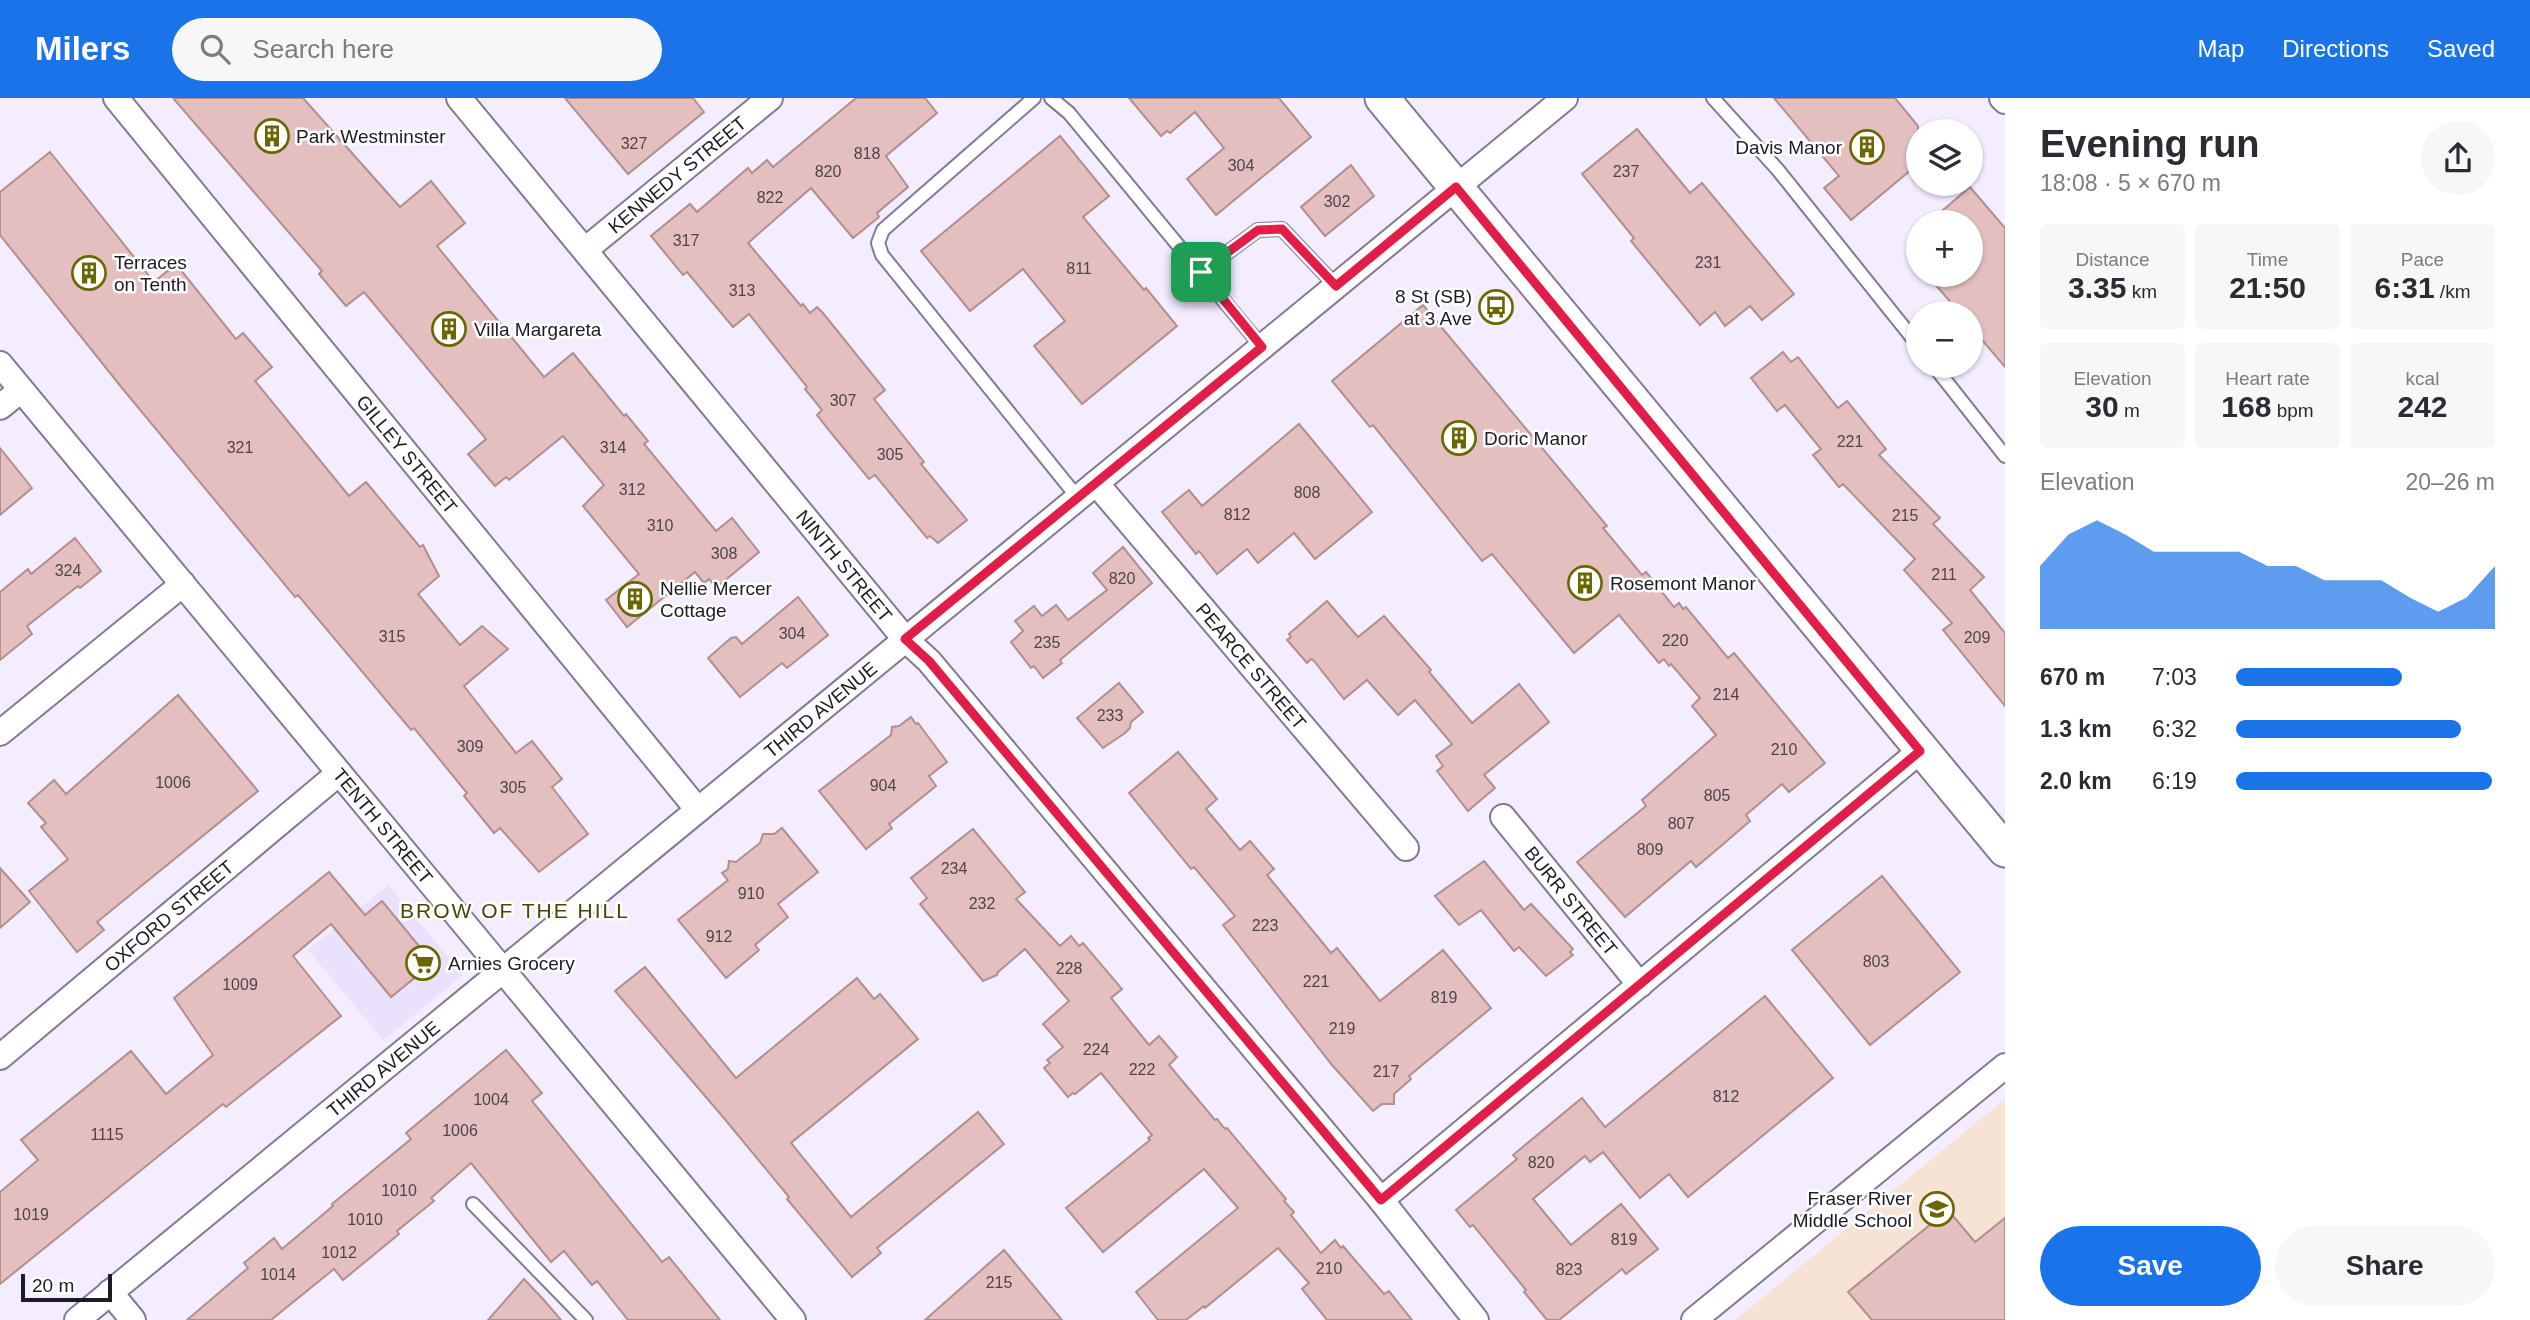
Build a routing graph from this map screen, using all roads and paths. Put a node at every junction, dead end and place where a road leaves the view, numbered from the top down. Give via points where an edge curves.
1 (116, 98) edge
2 (459, 98) edge
3 (770, 98) edge
4 (1034, 98) edge
5 (1051, 98) edge
6 (1382, 98) edge
7 (1565, 98) edge
8 (1713, 98) edge
9 (1456, 187) junction
10 (585, 250) junction
11 (1201, 272) junction
12 (1336, 286) junction
13 (1906, 330) edge
14 (1262, 347) junction
15 (0, 364) edge
16 (1943, 378) edge
17 (21, 390) junction
18 (0, 407) edge
19 (2005, 456) edge
20 (1087, 490) junction
21 (183, 584) junction
22 (905, 639) junction
23 (0, 733) edge
24 (1920, 751) junction
25 (339, 773) junction
26 (698, 810) junction
27 (1503, 817) dead end
28 (1406, 848) dead end
29 (2005, 850) edge
30 (502, 970) junction
31 (1640, 985) junction
32 (0, 1057) edge
33 (2005, 1066) edge
34 (1381, 1200) junction
35 (473, 1204) dead end
36 (110, 1292) junction
37 (77, 1320) edge
38 (133, 1320) edge
39 (586, 1320) edge
40 (793, 1320) edge
41 (1476, 1320) edge
42 (1694, 1320) edge

1 - 26 street, GILLEY STREET
2 - 10 street, NINTH STREET
3 - 10 street, KENNEDY STREET
4 - 20 lane via 883,230 878,243 882,255
5 - 11 lane via 1069,113
6 - 9 street
7 - 9 street, THIRD AVENUE
8 - 13 lane via 1778,170
9 - 12 street, THIRD AVENUE
9 - 24 street
10 - 22 street, NINTH STREET
11 - 12 lane via 1258,230 1282,229
11 - 14 lane
12 - 14 street, THIRD AVENUE
14 - 20 street, THIRD AVENUE
15 - 17 street, TENTH STREET
16 - 19 lane
17 - 18 street
17 - 21 street, TENTH STREET
20 - 22 street, THIRD AVENUE
20 - 28 street, PEARCE STREET
21 - 23 street
21 - 25 street, TENTH STREET
22 - 26 street, THIRD AVENUE
22 - 34 street, NINTH STREET via 929,661
24 - 29 street
24 - 31 street
25 - 30 street, TENTH STREET
25 - 32 street, OXFORD STREET
26 - 30 street, THIRD AVENUE
27 - 31 street, BURR STREET
30 - 36 street, THIRD AVENUE
30 - 40 street, TENTH STREET
31 - 34 street
33 - 42 street
34 - 41 street, NINTH STREET
35 - 39 lane
36 - 37 street, THIRD AVENUE
36 - 38 street

